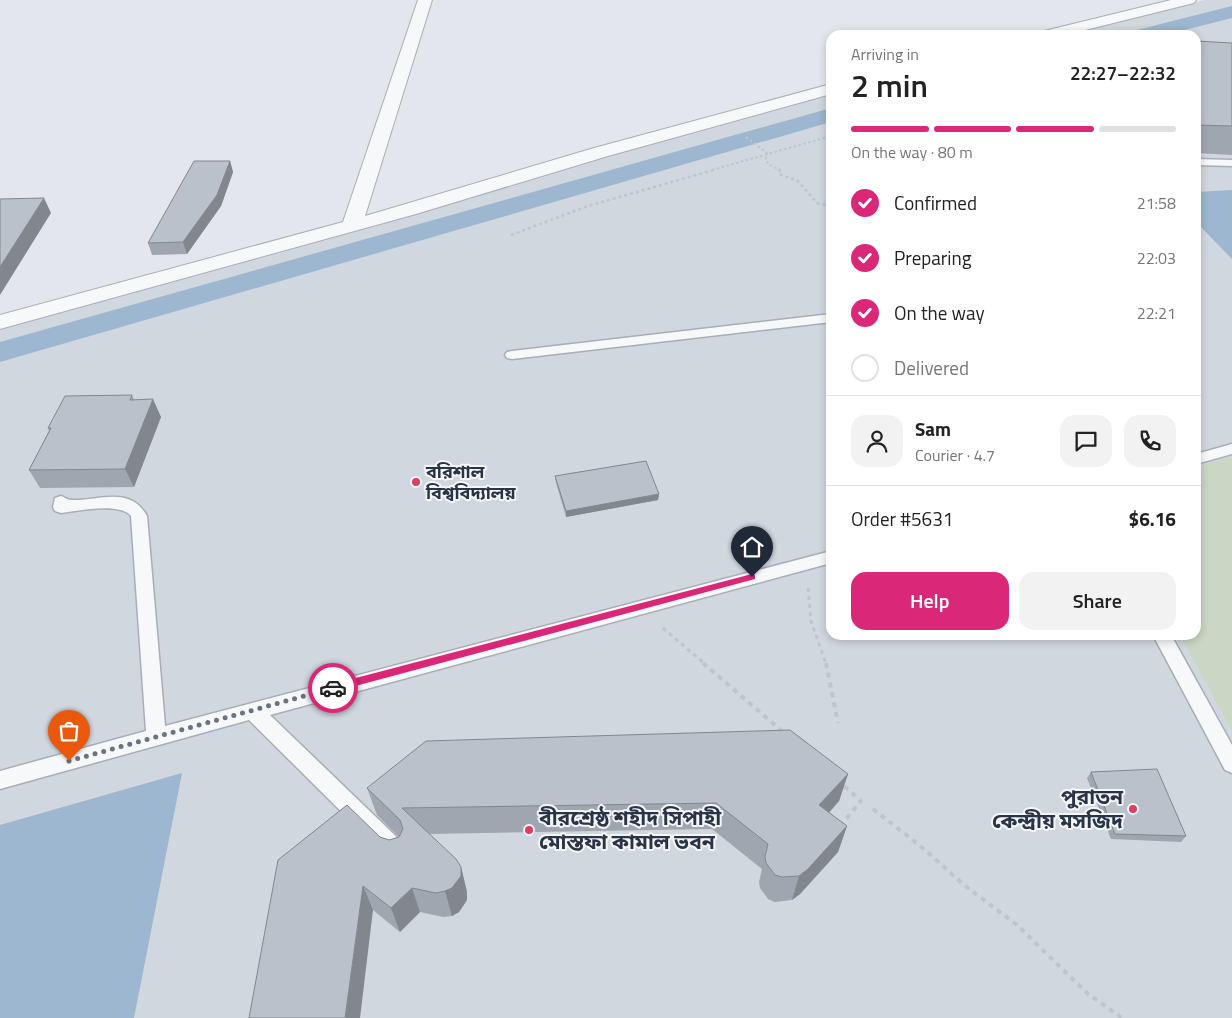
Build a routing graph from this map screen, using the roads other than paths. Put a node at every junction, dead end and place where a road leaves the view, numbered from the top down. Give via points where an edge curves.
1 (425, 0) edge
2 (1189, 0) edge
3 (1066, 30) edge
4 (826, 91) edge
5 (1201, 162) edge
6 (1232, 164) edge
7 (352, 225) junction
8 (826, 319) edge
9 (0, 322) edge
10 (512, 355) dead end
11 (1232, 449) edge
12 (1201, 458) edge
13 (61, 502) dead end
14 (826, 558) edge
15 (1165, 640) edge
16 (252, 710) junction
17 (156, 737) junction
18 (1232, 764) edge
19 (0, 780) edge
20 (399, 854) edge

1 - 7 street
2 - 3 street
4 - 7 street via 601,152
5 - 6 lane
7 - 9 street
8 - 10 lane
11 - 12 lane
13 - 17 lane via 61,507 118,502 135,509 139,516
14 - 16 lane
15 - 18 lane
16 - 17 lane
16 - 20 lane
17 - 19 lane

